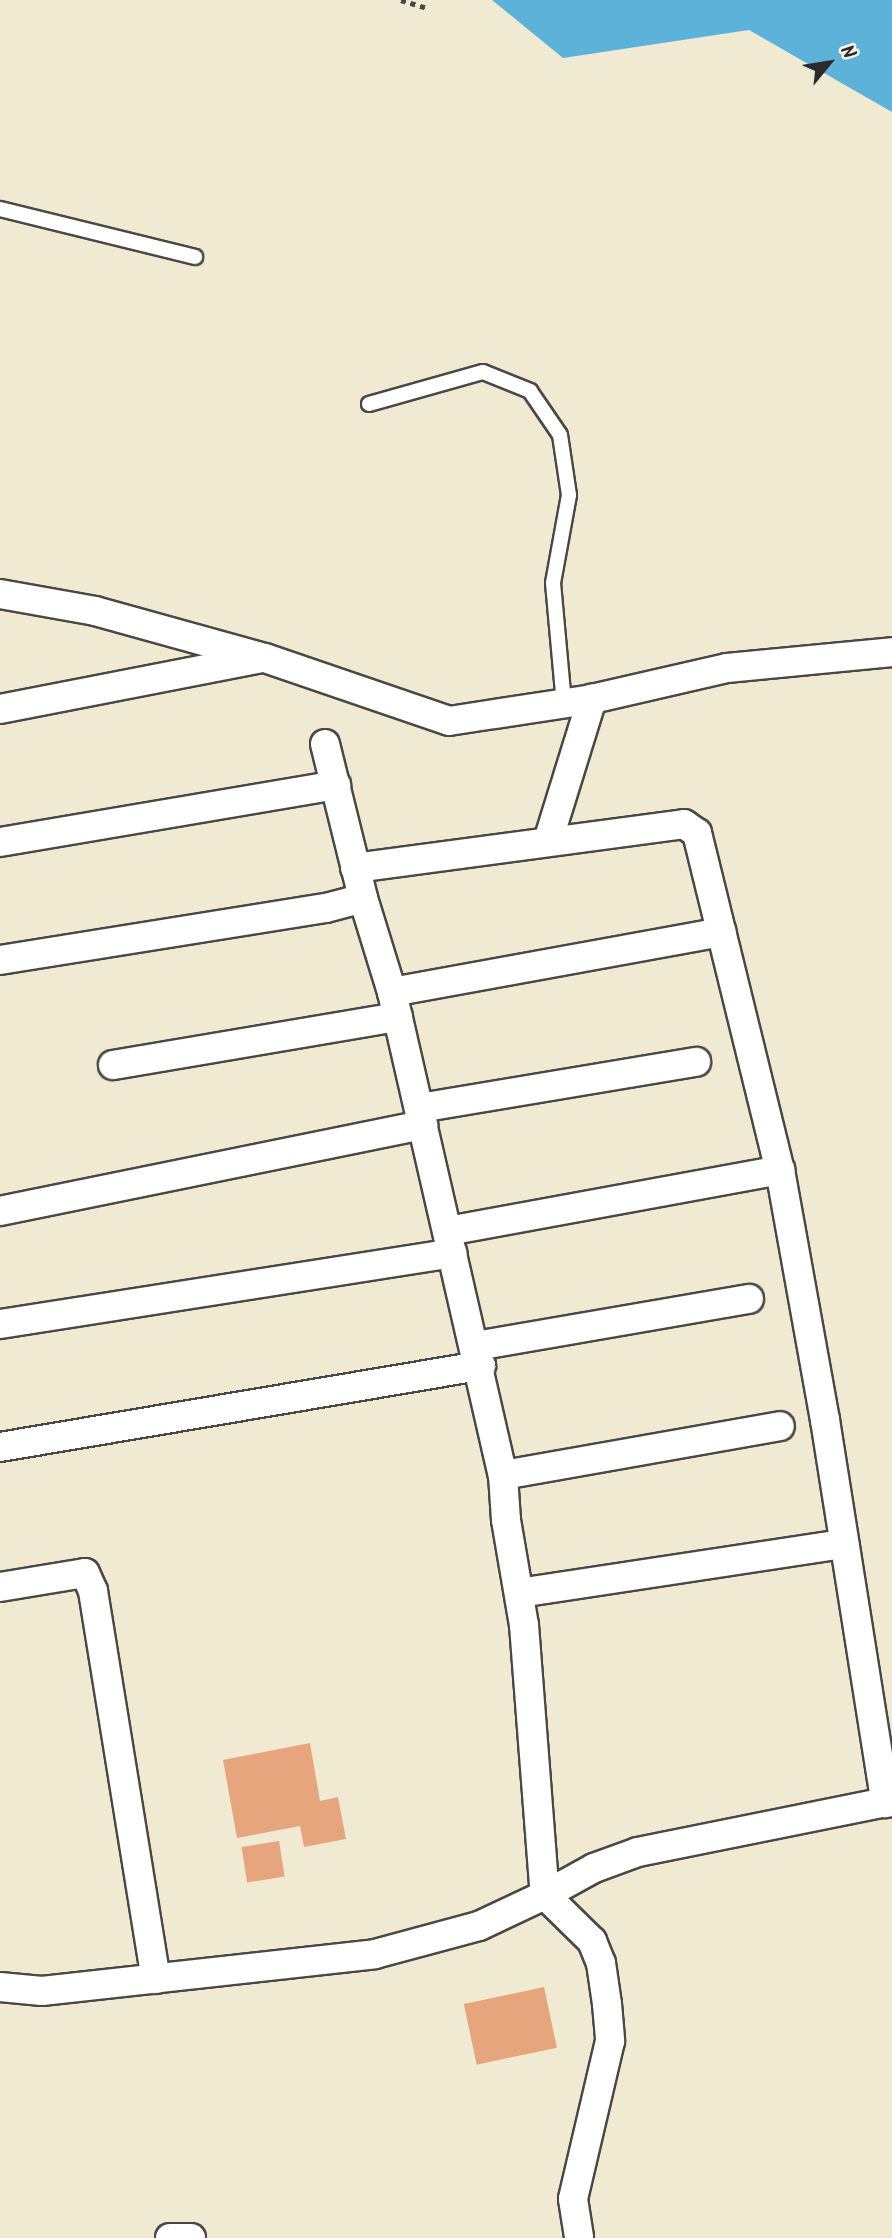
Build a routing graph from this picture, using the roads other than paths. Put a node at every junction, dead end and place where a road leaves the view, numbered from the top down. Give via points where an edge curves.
1 (0, 209) edge
2 (195, 257) dead end
3 (369, 404) dead end
4 (0, 594) edge
5 (892, 652) edge
6 (265, 658) junction
7 (592, 699) junction
8 (564, 703) junction
9 (0, 709) edge
10 (324, 744) dead end
11 (335, 785) junction
12 (0, 842) edge
13 (548, 842) junction
14 (355, 868) junction
15 (363, 898) junction
16 (722, 932) junction
17 (0, 960) edge
18 (395, 1004) junction
19 (696, 1062) dead end
20 (113, 1065) dead end
21 (421, 1117) junction
22 (780, 1170) junction
23 (0, 1211) edge
24 (450, 1242) junction
25 (749, 1299) dead end
26 (0, 1324) edge
27 (478, 1356) junction
28 (780, 1426) dead end
29 (0, 1447) edge
30 (503, 1475) junction
31 (844, 1544) junction
32 (0, 1587) edge
33 (519, 1593) junction
34 (889, 1802) edge
35 (545, 1895) junction
36 (156, 1979) junction
37 (0, 1987) edge
38 (170, 2238) edge
39 (191, 2238) edge
40 (579, 2238) edge

1 - 2 lane
3 - 8 lane via 483,372 530,391 560,435 569,495 553,583
4 - 6 street via 95,611
5 - 7 street via 727,668
6 - 8 street via 449,722
6 - 9 street
7 - 8 street
7 - 13 street
10 - 11 street
11 - 12 street
11 - 14 street
13 - 14 street
13 - 16 street via 684,824 697,832
14 - 15 street
15 - 17 street via 326,908
15 - 18 street
16 - 18 street
16 - 22 street
18 - 20 street
18 - 21 street
19 - 21 street
21 - 23 street
21 - 24 street
22 - 24 street
22 - 31 street
24 - 26 street
24 - 27 street
25 - 27 street
27 - 29 street
27 - 30 street
28 - 30 street
30 - 33 street
31 - 33 street
31 - 34 street
32 - 36 street via 85,1573 93,1591
33 - 35 street
34 - 35 street via 638,1852
35 - 36 street via 479,1926 375,1954
35 - 40 street via 592,1941 601,1963 607,2004 610,2041 573,2199
36 - 37 street via 42,1991
38 - 39 street

